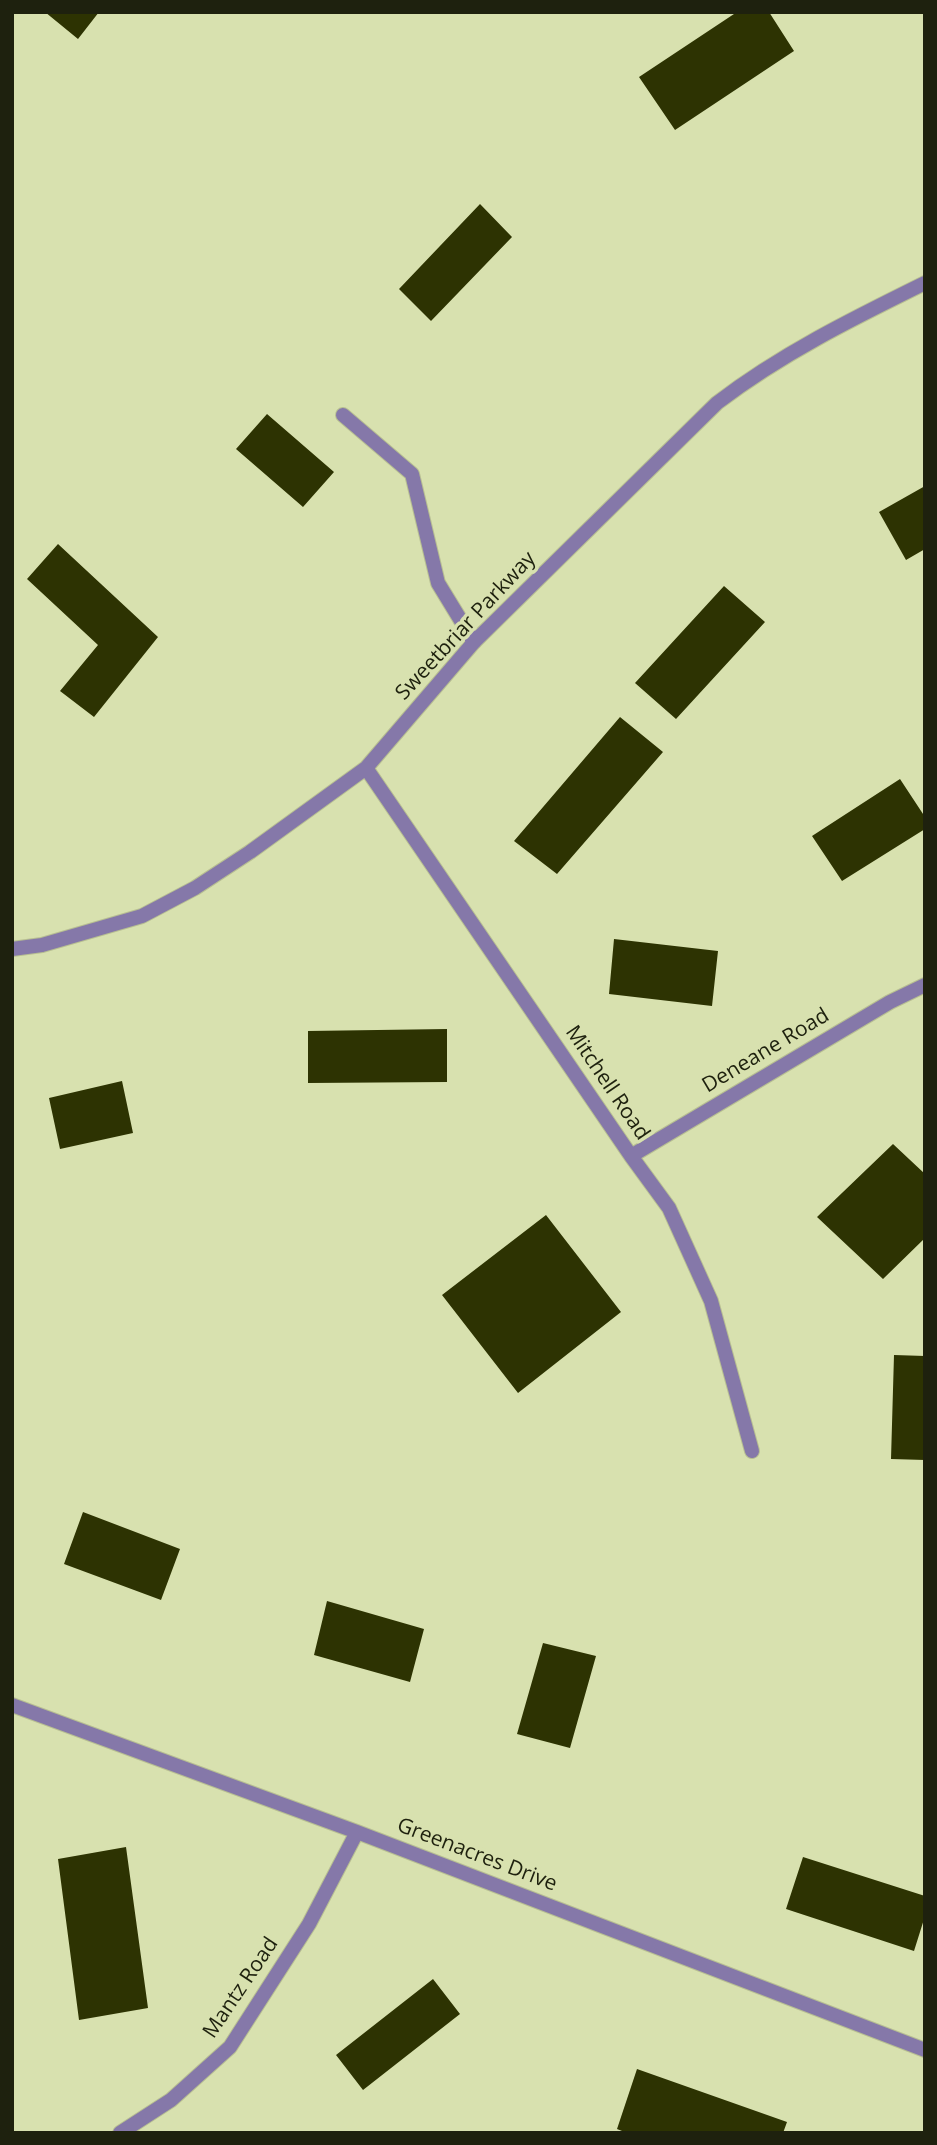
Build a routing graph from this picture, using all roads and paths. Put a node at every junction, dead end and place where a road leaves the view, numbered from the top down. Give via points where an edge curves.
1 (925, 283) edge
2 (344, 415) dead end
3 (474, 642) junction
4 (366, 768) junction
5 (12, 949) edge
6 (925, 985) edge
7 (631, 1156) junction
8 (752, 1451) dead end
9 (12, 1705) edge
10 (357, 1832) junction
11 (925, 2050) edge
12 (120, 2133) edge

1 - 3 street, Sweetbriar Parkway via 786,355 717,403
2 - 3 street via 412,474 438,583
3 - 4 street, Sweetbriar Parkway
4 - 5 street, Sweetbriar Parkway via 250,852 142,916 42,945
4 - 7 street, Mitchell Road
6 - 7 street, Deneane Road
7 - 8 street, Mitchell Road via 669,1208 710,1301
9 - 10 street, Greenacres Drive
10 - 11 street, Greenacres Drive
10 - 12 street, Mantz Road via 309,1924 230,2047 171,2100

